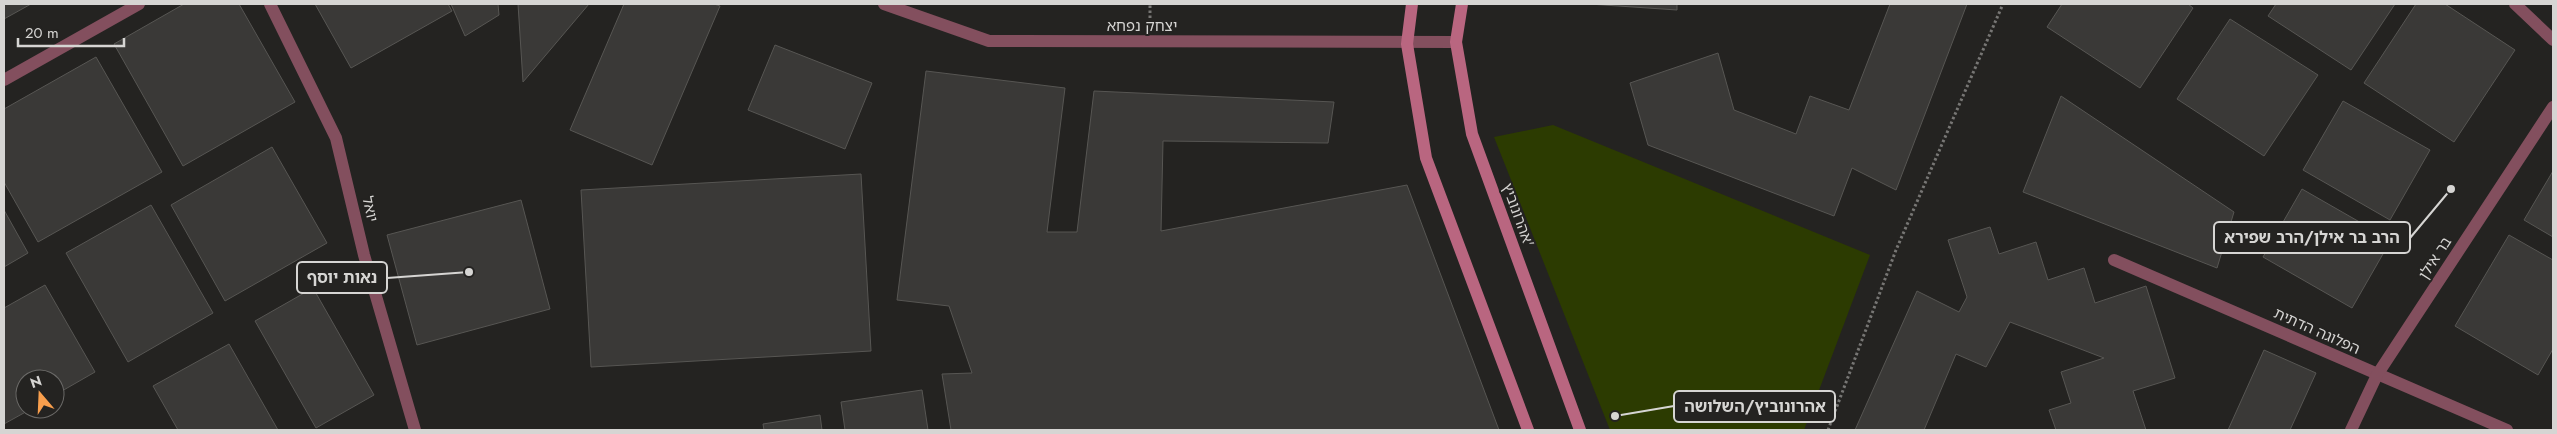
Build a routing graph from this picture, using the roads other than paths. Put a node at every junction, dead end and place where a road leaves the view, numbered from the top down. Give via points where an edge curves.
1 (139, 4) edge
2 (270, 4) edge
3 (884, 4) edge
4 (1412, 4) edge
5 (1462, 4) edge
6 (2515, 4) edge
7 (2553, 40) edge
8 (1456, 42) junction
9 (1407, 44) junction
10 (4, 80) edge
11 (2553, 107) edge
12 (2114, 260) dead end
13 (2377, 375) junction
14 (415, 430) edge
15 (1528, 430) edge
16 (1580, 430) edge
17 (2351, 430) edge
18 (2507, 430) edge

1 - 10 street
2 - 14 street, יואל via 336,138 364,255
3 - 9 street, יצחק נפחא via 989,40
4 - 9 street
5 - 8 street, אהרונוביץ'
6 - 7 street
8 - 9 street, יצחק נפחא
8 - 16 street, אהרונוביץ' via 1472,134
9 - 15 street via 1426,158
11 - 13 street, בר אילן
12 - 13 street, הפלוגה הדתית
13 - 17 street, בר אילן
13 - 18 street, הפלוגה הדתית

